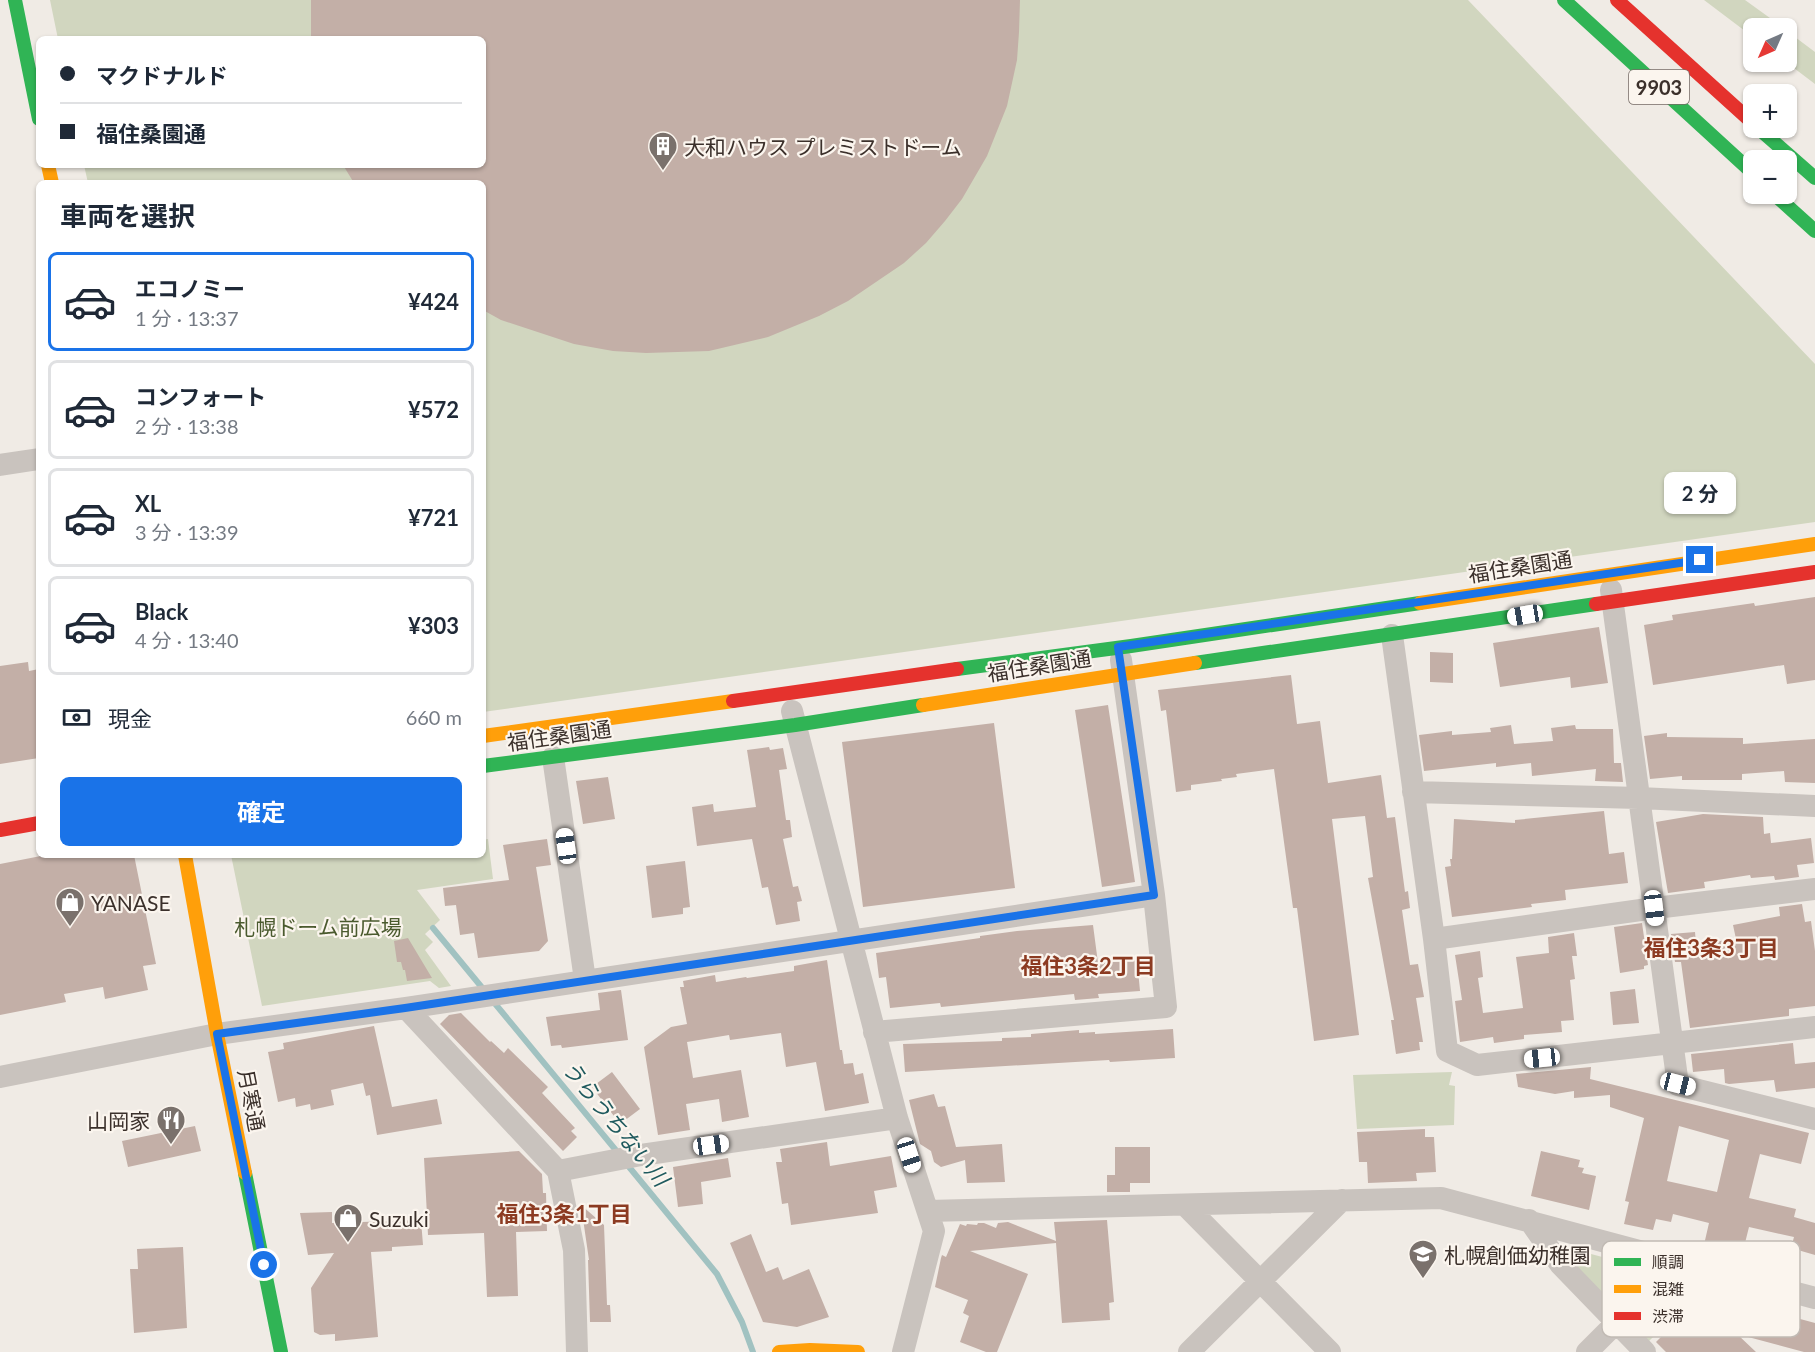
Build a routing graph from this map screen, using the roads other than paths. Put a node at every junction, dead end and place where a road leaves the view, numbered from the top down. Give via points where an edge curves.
1 (15, 0) edge
2 (1564, 0) edge
3 (1617, 0) edge
4 (36, 104) edge
5 (1743, 113) edge
6 (1769, 138) edge
7 (1743, 164) edge
8 (1815, 178) edge
9 (1785, 204) edge
10 (1815, 231) edge
11 (36, 459) edge
12 (0, 465) edge
13 (1815, 544) edge
14 (1815, 572) edge
15 (1609, 573) junction
16 (1613, 602) junction
17 (1392, 635) junction
18 (1118, 647) junction
19 (1123, 674) junction
20 (788, 693) junction
21 (795, 725) junction
22 (486, 736) edge
23 (553, 757) junction
24 (486, 766) edge
25 (1413, 792) junction
26 (1639, 798) junction
27 (1815, 806) edge
28 (36, 824) edge
29 (0, 830) edge
30 (186, 858) edge
31 (1815, 889) edge
32 (1154, 895) junction
33 (1654, 908) junction
34 (1434, 939) junction
35 (851, 941) junction
36 (585, 980) junction
37 (405, 1008) junction
38 (1815, 1027) edge
39 (874, 1032) junction
40 (217, 1034) junction
41 (1672, 1043) junction
42 (0, 1077) edge
43 (897, 1118) junction
44 (1815, 1119) edge
45 (558, 1171) junction
46 (1342, 1200) junction
47 (1185, 1205) junction
48 (928, 1211) junction
49 (1529, 1221) junction
50 (1603, 1241) edge
51 (1260, 1282) junction
52 (1800, 1294) edge
53 (1815, 1298) edge
54 (1602, 1308) edge
55 (1602, 1337) edge
56 (1629, 1337) edge
57 (1642, 1351) edge
58 (280, 1352) edge
59 (577, 1352) edge
60 (779, 1352) edge
61 (858, 1352) edge
62 (903, 1352) edge
63 (1189, 1352) edge
64 (1330, 1352) edge
65 (1587, 1352) edge

1 - 4 main road
2 - 7 main road, 9903
3 - 5 main road, 9903
6 - 8 main road
9 - 10 main road
11 - 12 street
13 - 15 main road, 福住桑園通
14 - 16 main road, 福住桑園通
15 - 16 street
15 - 18 main road, 福住桑園通
16 - 17 main road, 福住桑園通
16 - 26 street
17 - 19 main road, 福住桑園通
17 - 25 street
18 - 19 street
18 - 20 main road, 福住桑園通
19 - 21 main road, 福住桑園通
19 - 32 street
20 - 21 street
20 - 22 main road, 福住桑園通
21 - 23 main road, 福住桑園通
21 - 35 street
23 - 24 main road, 福住桑園通
23 - 36 street
25 - 26 street
25 - 34 street
26 - 27 street
26 - 33 street
28 - 29 main road
30 - 40 main road, 月寒通
31 - 33 street
32 - 35 street
32 - 39 street via 1166,1007
33 - 34 street
33 - 41 street
34 - 41 street via 1447,1051 1478,1065
35 - 36 street
35 - 39 street
36 - 37 street
37 - 40 street
37 - 45 street
38 - 41 street
39 - 43 street
40 - 42 street
40 - 58 main road, 月寒通
41 - 44 street via 1678,1084
43 - 45 street
43 - 48 street
45 - 59 street via 574,1250
46 - 47 street
46 - 49 street via 1441,1198
46 - 51 street
47 - 48 street
47 - 51 street
48 - 62 street via 934,1231
49 - 50 street
49 - 54 street via 1560,1264
51 - 63 street
51 - 64 street
52 - 53 street
55 - 65 street
56 - 57 street
60 - 61 main road

